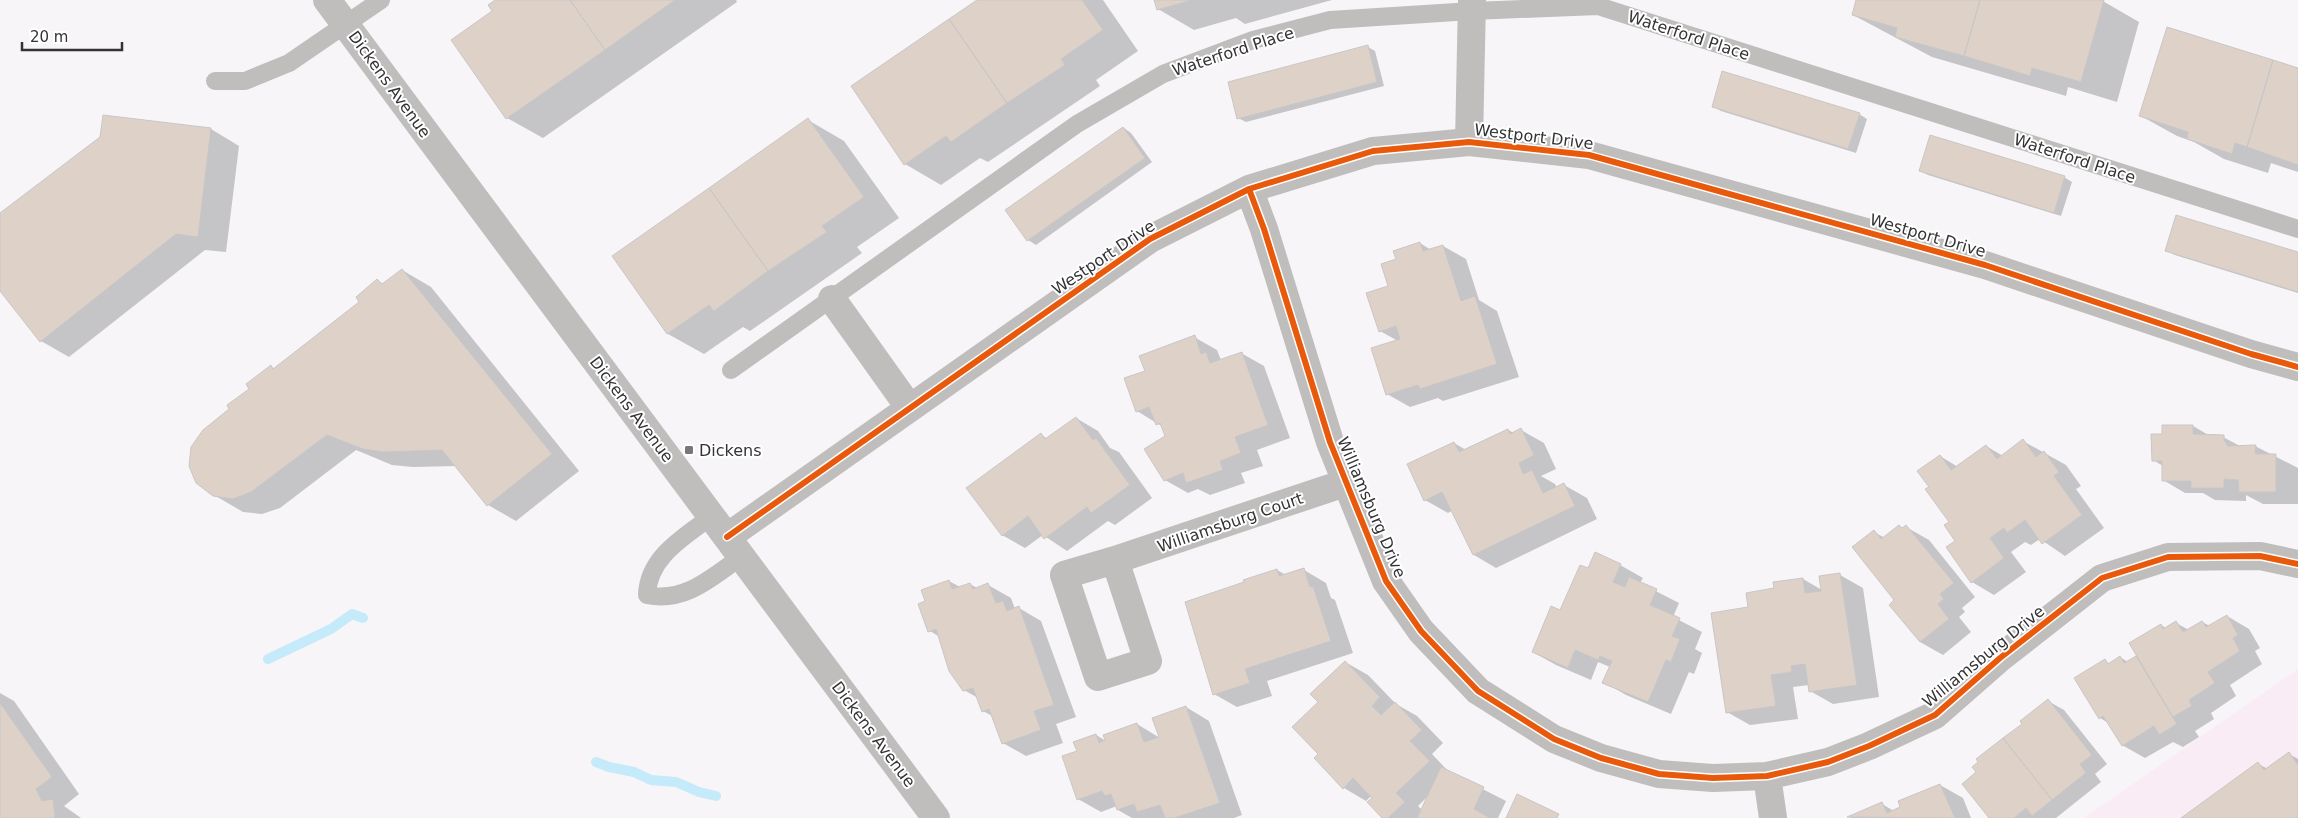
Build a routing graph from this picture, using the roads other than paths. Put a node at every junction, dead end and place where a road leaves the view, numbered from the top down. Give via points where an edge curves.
1 (327, 0) edge
2 (381, 0) edge
3 (1599, 3) edge
4 (1472, 6) edge
5 (346, 25) junction
6 (215, 81) dead end
7 (1469, 142) junction
8 (1249, 189) junction
9 (2298, 229) edge
10 (832, 299) junction
11 (2298, 367) edge
12 (731, 370) dead end
13 (909, 407) junction
14 (1345, 483) junction
15 (727, 536) junction
16 (1115, 560) dead end
17 (2298, 564) edge
18 (1767, 776) junction
19 (936, 818) edge
20 (1773, 818) edge

1 - 5 street, Dickens Avenue
2 - 5 lane
3 - 4 lane, Waterford Place
3 - 9 lane, Waterford Place
4 - 7 street
4 - 10 lane, Waterford Place via 1330,20 1253,40 1163,74 1077,124
5 - 6 lane via 307,53 272,71 245,81
5 - 15 street, Dickens Avenue
7 - 8 street, Westport Drive via 1373,151
7 - 11 street, Westport Drive via 1589,155 1985,265
8 - 13 street, Westport Drive via 1150,239
8 - 14 street, Williamsburg Drive
10 - 12 lane, Waterford Place
10 - 13 street
13 - 15 street, Westport Drive
14 - 16 street, Williamsburg Court
14 - 18 street, Williamsburg Drive via 1386,581 1421,631 1478,691 1554,739 1601,758 1659,774 1713,778
15 - 19 street, Dickens Avenue
17 - 18 street, Williamsburg Drive via 2260,556 2168,557 2102,578 2000,658 1935,715 1828,762
18 - 20 street

